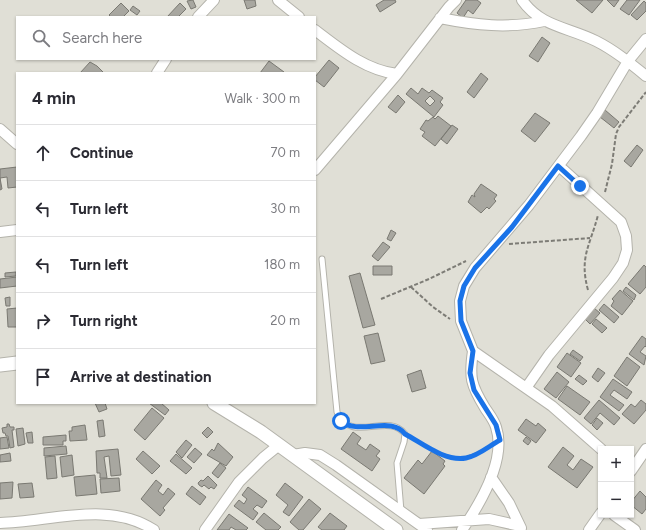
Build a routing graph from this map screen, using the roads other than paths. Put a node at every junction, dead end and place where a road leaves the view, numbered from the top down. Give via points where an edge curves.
1 (214, 0) edge
2 (278, 0) edge
3 (522, 0) edge
4 (449, 2) edge
5 (199, 16) edge
6 (297, 16) edge
7 (440, 18) junction
8 (544, 21) junction
9 (316, 31) edge
10 (646, 39) edge
11 (165, 60) edge
12 (628, 61) junction
13 (158, 72) edge
14 (397, 74) junction
15 (646, 76) edge
16 (0, 129) edge
17 (16, 143) edge
18 (558, 166) junction
19 (316, 169) edge
20 (16, 230) edge
21 (0, 232) edge
22 (322, 259) dead end
23 (473, 351) junction
24 (16, 363) edge
25 (0, 365) edge
26 (526, 388) junction
27 (216, 404) edge
28 (279, 445) junction
29 (598, 446) edge
30 (646, 450) edge
31 (293, 455) junction
32 (634, 467) edge
33 (491, 477) junction
34 (401, 511) junction
35 (598, 517) edge
36 (618, 518) edge
37 (469, 519) junction
38 (0, 523) edge
39 (25, 525) edge
40 (423, 527) edge
41 (521, 528) edge
42 (154, 530) edge
43 (204, 530) edge
44 (396, 530) edge
45 (462, 530) edge
46 (590, 530) edge
47 (635, 530) edge

1 - 5 street
2 - 6 street
3 - 8 street via 530,11
4 - 7 street
7 - 8 street via 492,26
7 - 14 street
8 - 12 street via 590,38
9 - 14 street via 361,63 381,72
10 - 12 street
11 - 13 street
12 - 15 street
12 - 18 street via 597,113
14 - 19 street
16 - 17 street
18 - 23 street via 530,205 475,268 464,286 460,301 461,321
18 - 26 street via 621,222 627,250 623,263 549,355
20 - 21 street
22 - 34 lane via 337,412 341,421 353,428 394,427 405,434 397,463
23 - 26 street
23 - 33 street via 470,373 474,390 496,425 500,440
24 - 25 street
26 - 29 street via 552,406
27 - 28 street
28 - 31 street
28 - 43 street via 239,482
30 - 32 street
31 - 34 street via 320,455
31 - 44 street
33 - 37 street
33 - 41 street via 509,503
34 - 40 street
35 - 46 street
36 - 47 street
37 - 40 street
37 - 41 street via 504,521
37 - 45 street
38 - 39 street
39 - 42 street via 73,516 105,515 141,523

